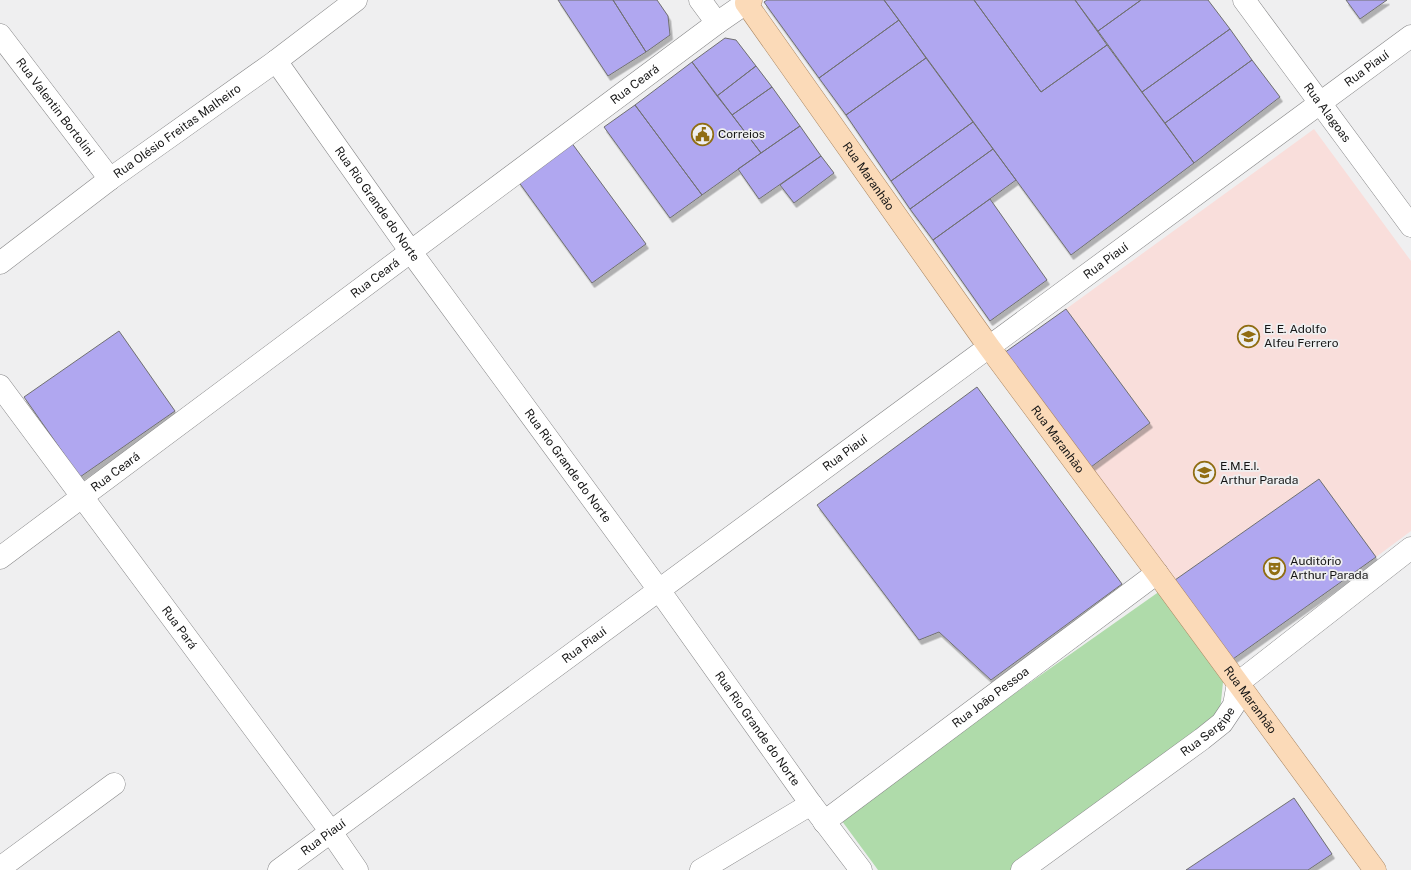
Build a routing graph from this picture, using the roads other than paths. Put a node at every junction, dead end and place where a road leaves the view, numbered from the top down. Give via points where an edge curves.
1 (356, 0) edge
2 (700, 0) edge
3 (1244, 0) edge
4 (748, 2) edge
5 (717, 23) junction
6 (0, 35) edge
7 (1411, 36) edge
8 (276, 61) junction
9 (1319, 104) junction
10 (110, 179) junction
11 (1411, 226) edge
12 (411, 252) junction
13 (0, 263) edge
14 (989, 347) junction
15 (0, 386) edge
16 (82, 498) junction
17 (1411, 548) edge
18 (0, 558) edge
19 (1157, 573) junction
20 (658, 590) junction
21 (1238, 683) junction
22 (114, 784) dead end
23 (811, 804) junction
24 (824, 822) junction
25 (331, 832) junction
26 (0, 868) edge
27 (279, 870) edge
28 (357, 870) edge
29 (700, 870) edge
30 (861, 870) edge
31 (1022, 870) edge
32 (1375, 870) edge

1 - 8 street, Rua Olésio Freitas Malheiro
2 - 5 street
3 - 9 street, Rua Alagoas
4 - 5 street, Rua Ceará
4 - 14 main road, Rua Maranhão
5 - 12 street, Rua Ceará
6 - 10 street, Rua Valentin Bortolini
7 - 9 street, Rua Piauí
8 - 10 street, Rua Olésio Freitas Malheiro
8 - 12 street, Rua Rio Grande do Norte
9 - 11 street, Rua Alagoas
9 - 14 street, Rua Piauí
10 - 13 street, Rua Olésio Freitas Malheiro
12 - 16 street, Rua Ceará
12 - 20 street, Rua Rio Grande do Norte
14 - 19 main road, Rua Maranhão
14 - 20 street, Rua Piauí
15 - 16 street, Rua Pará
16 - 18 street, Rua Ceará
16 - 25 street, Rua Pará
17 - 21 street
19 - 21 main road, Rua Maranhão
19 - 24 street, Rua João Pessoa
20 - 23 street, Rua Rio Grande do Norte
20 - 25 street, Rua Piauí
21 - 31 street, Rua Sergipe via 1234,705 1222,723
21 - 32 main road, Rua Maranhão
22 - 26 street
23 - 24 street, Rua Rio Grande do Norte
23 - 29 street
24 - 30 street, Rua Rio Grande do Norte
25 - 27 street, Rua Piauí
25 - 28 street, Rua Pará

